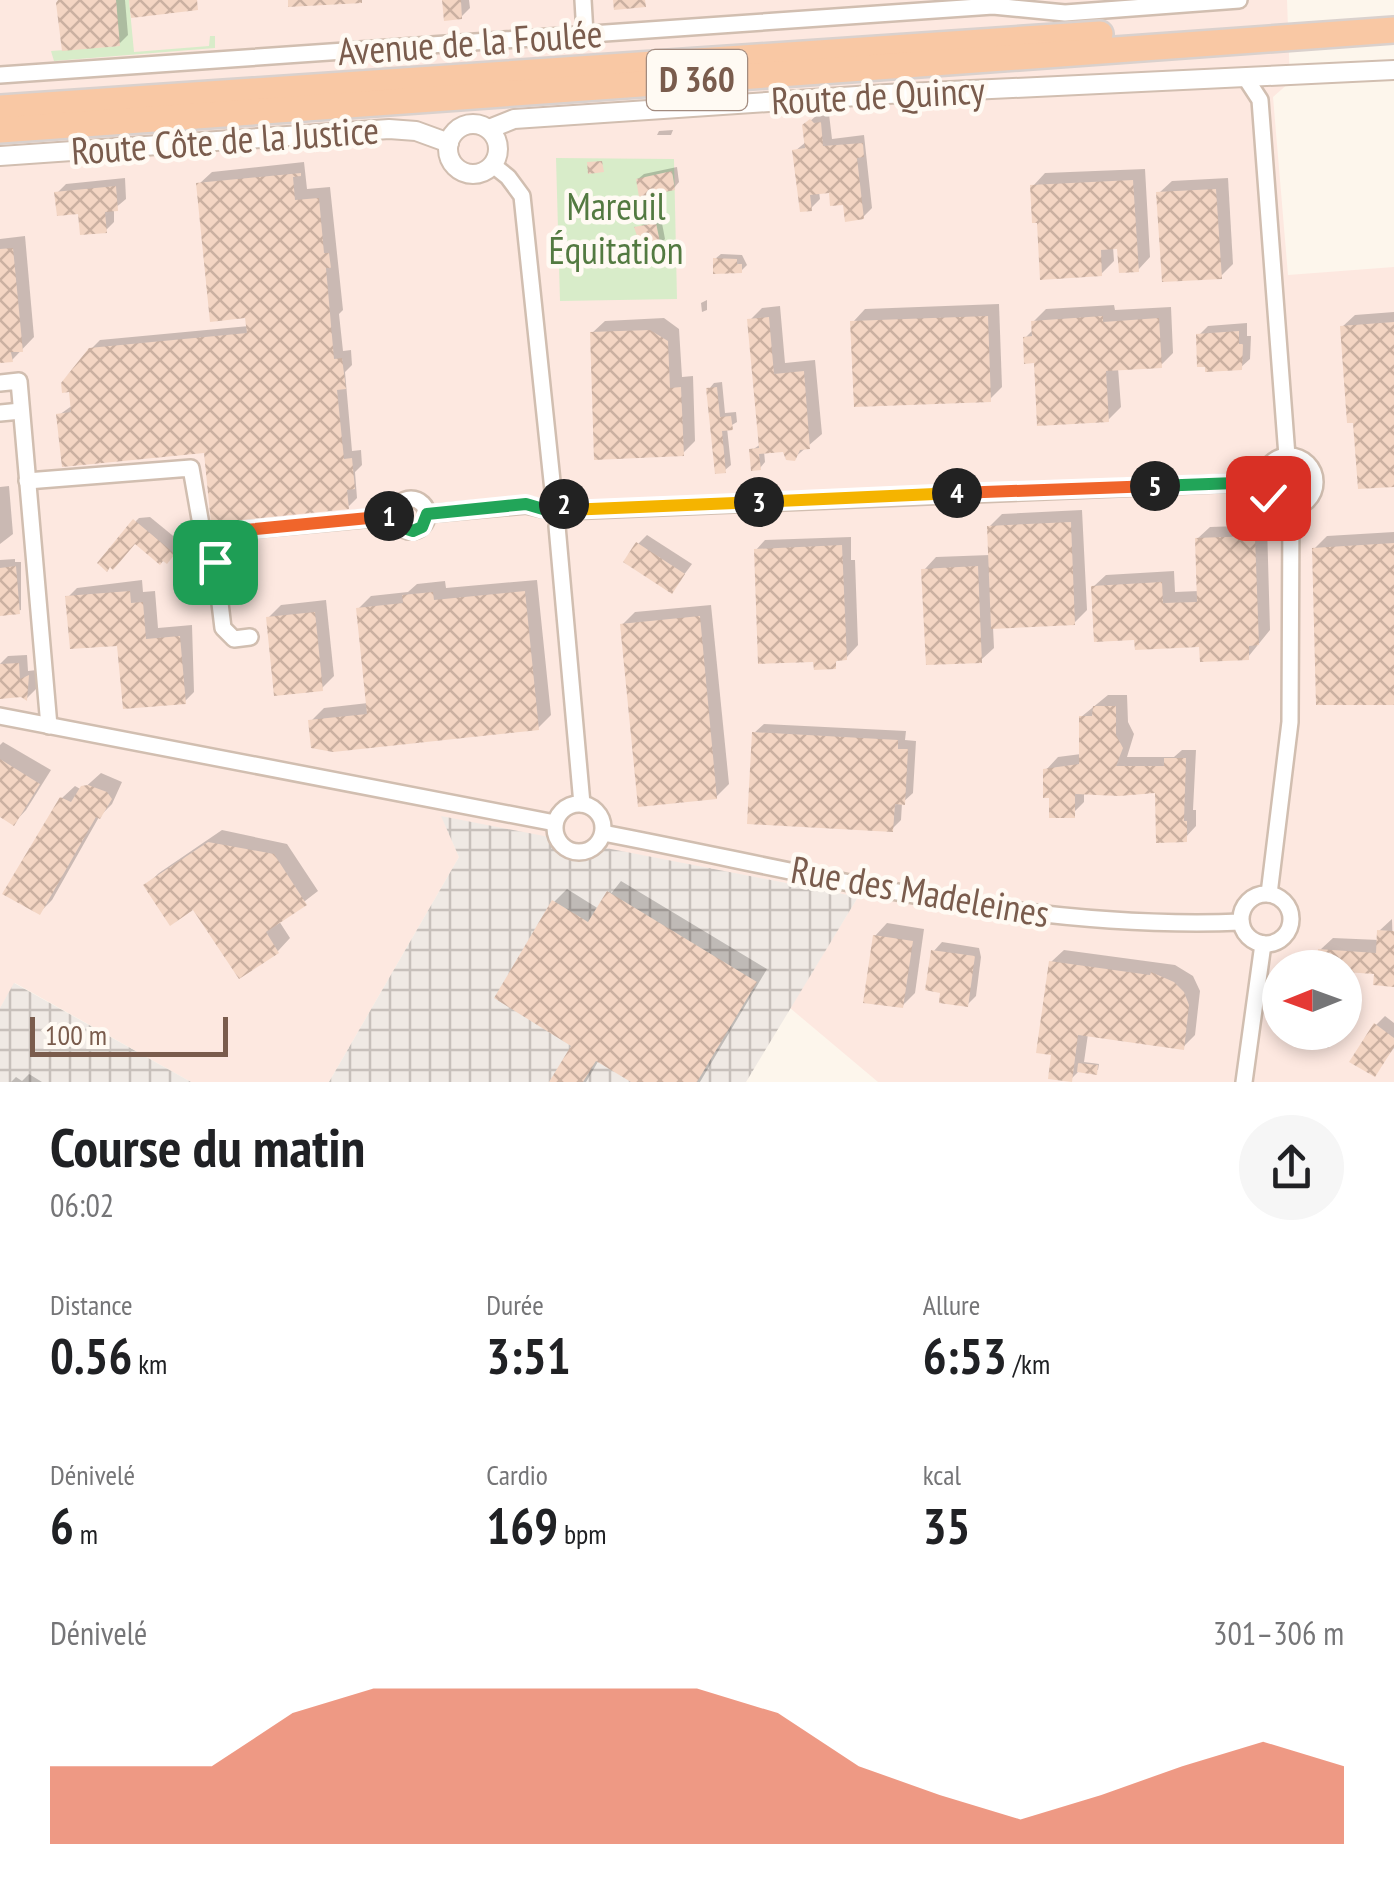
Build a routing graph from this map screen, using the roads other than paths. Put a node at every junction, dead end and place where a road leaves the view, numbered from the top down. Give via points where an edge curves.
1 (583, 0) edge
2 (1238, 0) edge
3 (1394, 14) edge
4 (1394, 30) edge
5 (585, 34) junction
6 (1394, 70) edge
7 (0, 76) edge
8 (1269, 76) junction
9 (1245, 77) junction
10 (1260, 100) junction
11 (0, 108) edge
12 (0, 130) edge
13 (490, 130) junction
14 (449, 143) junction
15 (0, 156) edge
16 (493, 165) junction
17 (0, 383) edge
18 (21, 412) junction
19 (0, 413) edge
20 (1287, 456) junction
21 (27, 481) junction
22 (1263, 482) junction
23 (554, 507) junction
24 (1290, 508) junction
25 (427, 514) junction
26 (395, 516) junction
27 (203, 536) junction
28 (223, 538) junction
29 (215, 562) junction
30 (250, 637) dead end
31 (0, 716) edge
32 (49, 726) junction
33 (582, 804) junction
34 (556, 823) junction
35 (603, 833) junction
36 (1270, 894) junction
37 (1241, 922) junction
38 (1263, 944) junction
39 (1244, 1082) edge

1 - 5 street
2 - 5 street, Avenue de la Foulée via 1065,12 993,6
3 - 11 highway, D 360
4 - 12 highway, D 360
5 - 7 street, Avenue de la Foulée
6 - 8 street, Route de Quincy
8 - 9 street, Route de Quincy
8 - 10 street
9 - 10 street
9 - 13 street, Route de Quincy via 514,118
10 - 20 street
13 - 14 street via 466,125
13 - 16 street via 499,150
14 - 15 street, Route Côte de la Justice via 389,129
14 - 16 street via 450,159 462,171 478,174
16 - 23 street via 522,196
17 - 18 street via 18,381
18 - 19 street
18 - 21 street
20 - 22 street via 1268,467
20 - 24 street via 1309,466 1315,480 1306,502
21 - 27 street via 192,468
21 - 32 street
22 - 23 street
22 - 24 street via 1268,498
23 - 25 street
23 - 33 street via 564,522 557,526
24 - 36 street via 1290,722
25 - 26 street via 413,531
25 - 26 street via 410,498
26 - 28 street via 235,531
27 - 28 street
27 - 29 street via 199,554
28 - 29 street via 226,552
29 - 30 street via 223,628 234,639
31 - 32 street
32 - 34 street
33 - 34 street via 562,811
33 - 35 street via 596,810
34 - 35 street via 562,845 575,852 590,850
35 - 37 street, Rue des Madeleines via 1003,910
36 - 37 street via 1251,899
36 - 38 street via 1287,905 1290,925 1283,938
37 - 38 street via 1248,937
38 - 39 street

